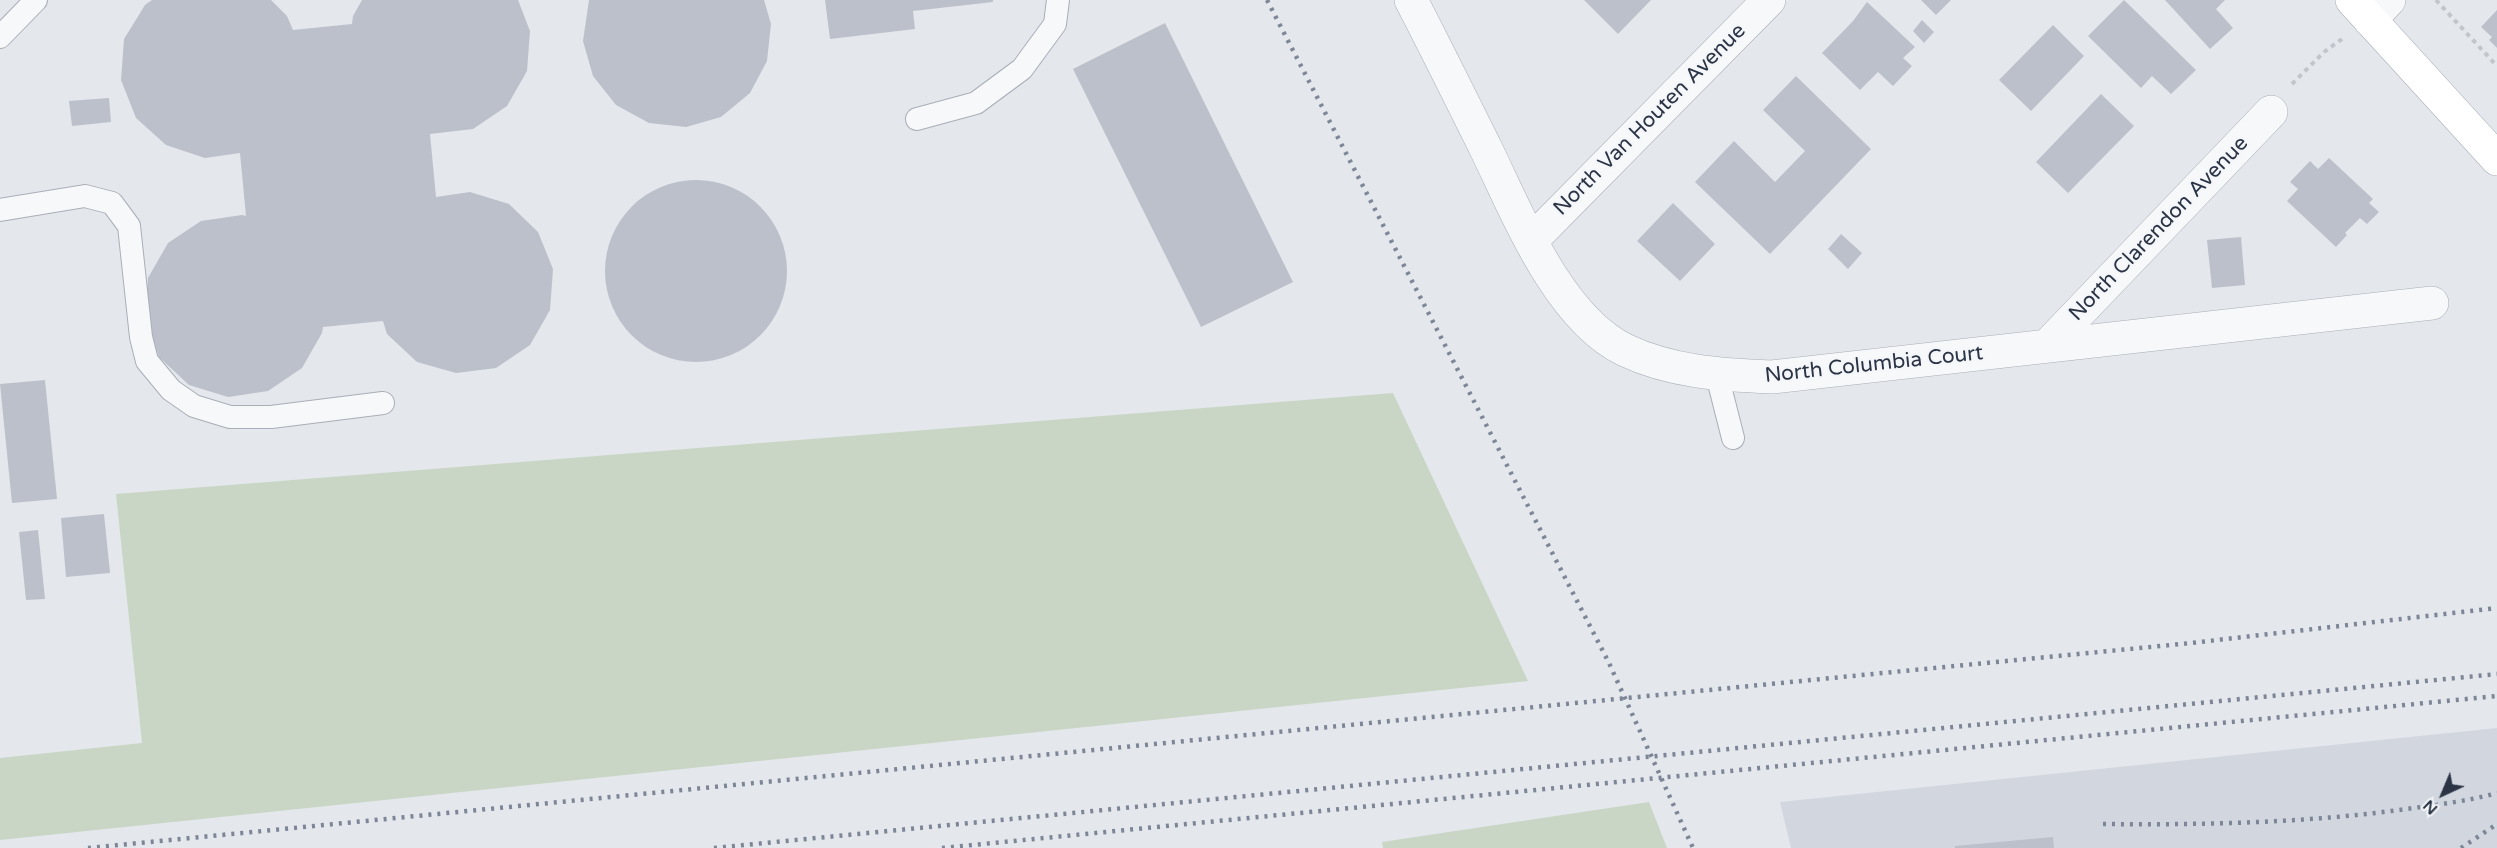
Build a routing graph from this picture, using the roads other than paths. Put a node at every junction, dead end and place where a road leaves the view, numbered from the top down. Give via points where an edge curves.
1 (36, 0) edge
2 (1058, 0) edge
3 (1412, 0) edge
4 (1769, 0) edge
5 (2370, 7) edge
6 (0, 37) edge
7 (2271, 112) dead end
8 (917, 119) dead end
9 (2497, 159) edge
10 (0, 210) edge
11 (1531, 241) junction
12 (2432, 303) dead end
13 (2047, 346) junction
14 (1717, 375) junction
15 (382, 403) dead end
16 (1732, 438) dead end

1 - 6 lane
2 - 8 lane via 1055,24 1022,69 976,103
3 - 11 street, North Columbia Court
4 - 11 street, North Van Houten Avenue
5 - 9 main road
7 - 13 street, North Clarendon Avenue
10 - 15 lane via 85,196 112,203 129,226 147,361 171,390 194,406 230,417 271,417
11 - 14 street, North Columbia Court via 1569,301 1588,323 1614,343 1661,364
12 - 13 street, North Columbia Court
13 - 14 street, North Columbia Court via 1808,375
14 - 16 lane

